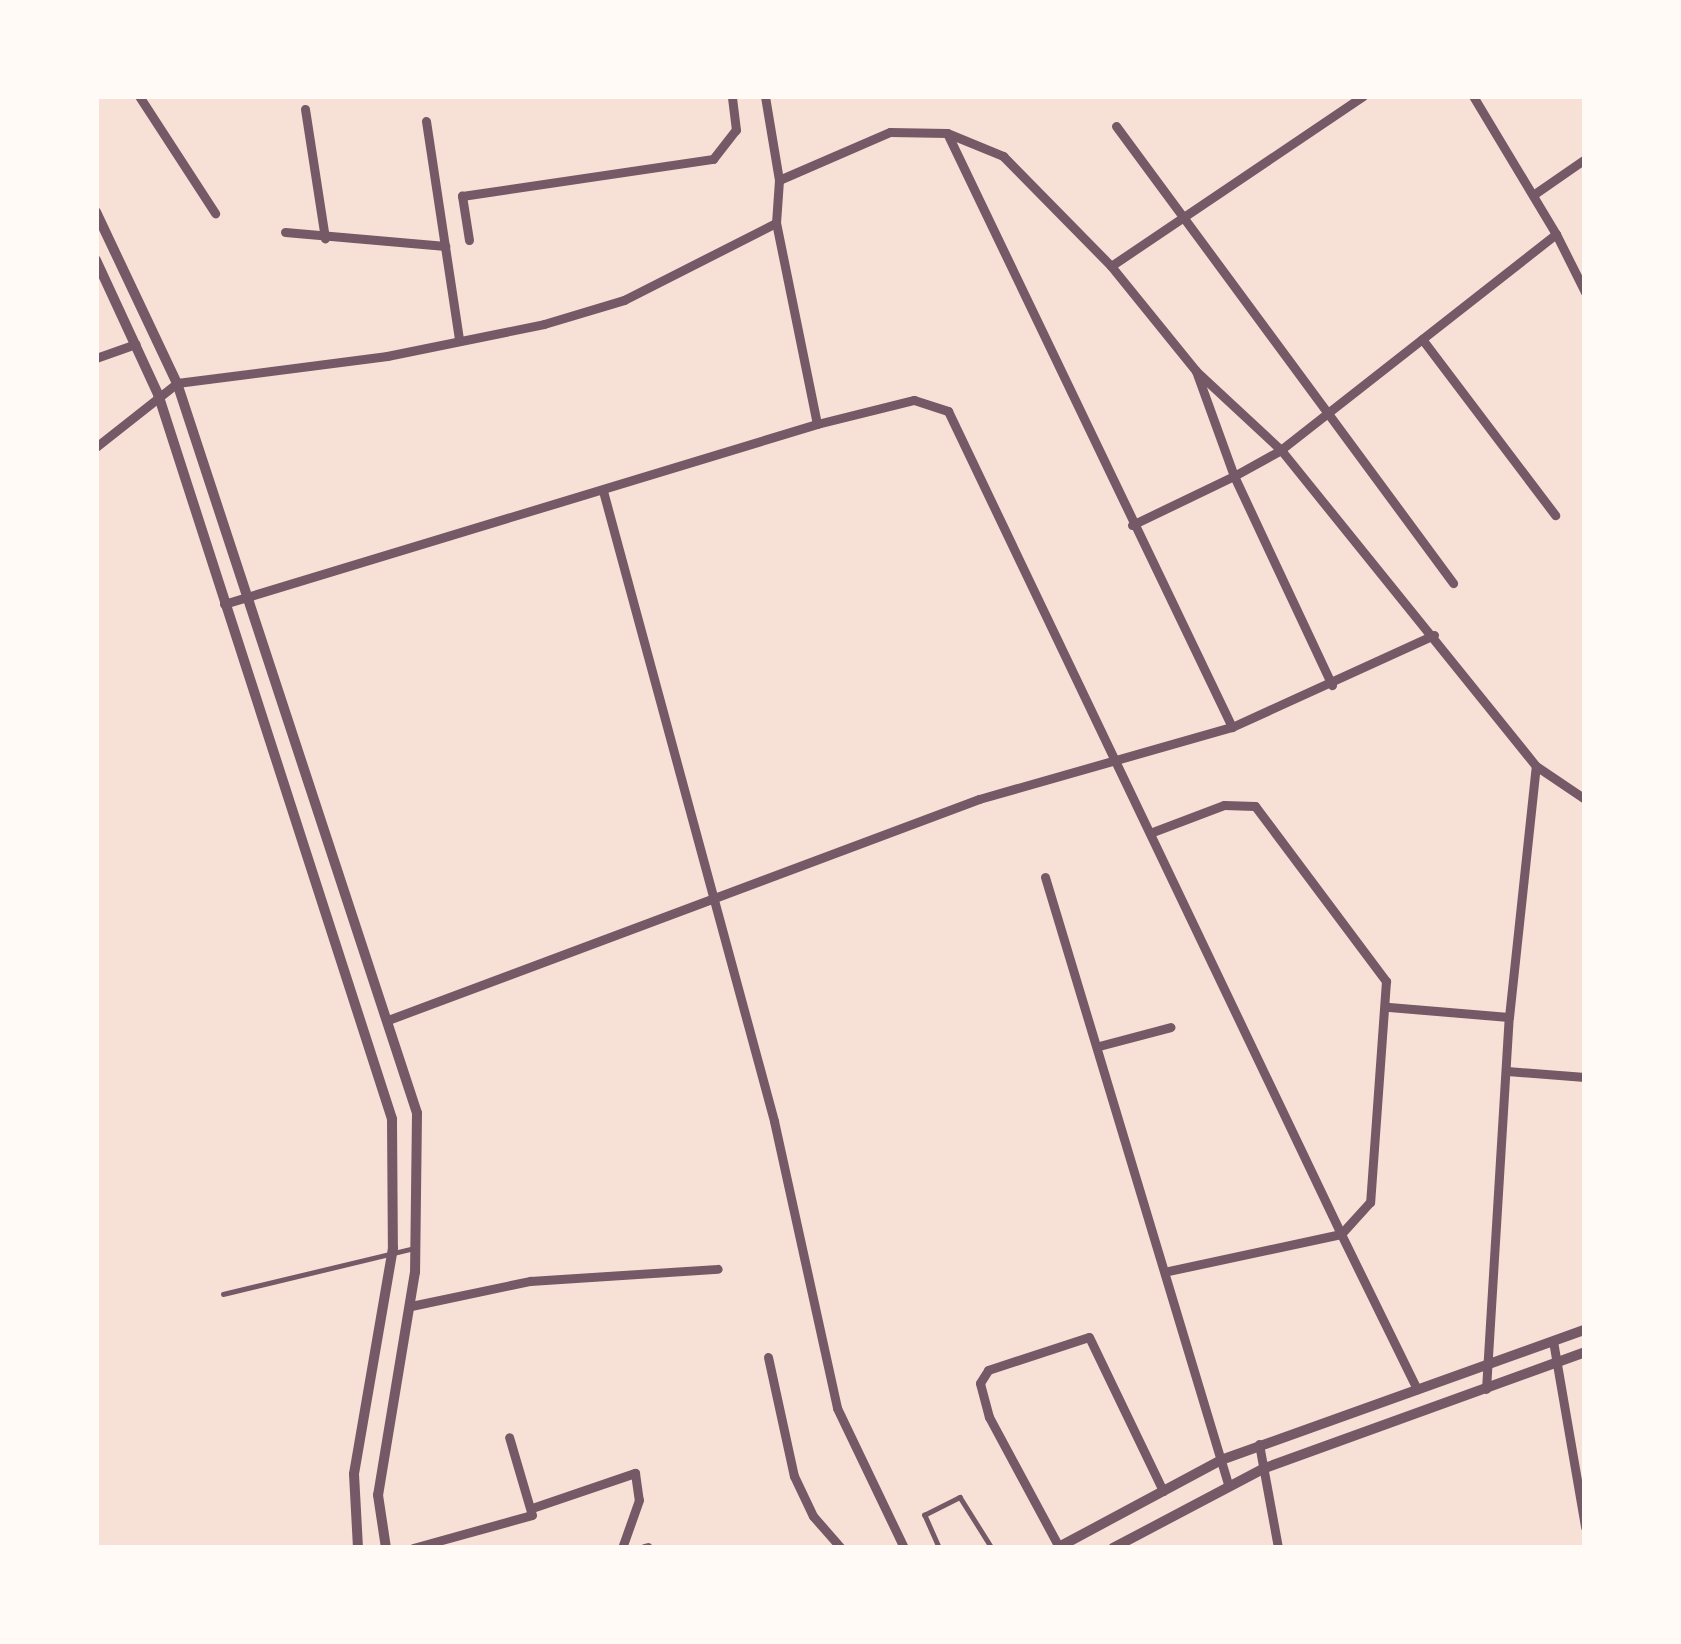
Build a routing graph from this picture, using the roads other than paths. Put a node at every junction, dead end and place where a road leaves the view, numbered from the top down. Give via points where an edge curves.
1 (139, 96) edge
2 (732, 96) edge
3 (765, 96) edge
4 (1364, 96) edge
5 (1473, 96) edge
6 (304, 109) dead end
7 (426, 121) dead end
8 (1116, 126) dead end
9 (947, 133) junction
10 (1585, 158) edge
11 (778, 175) junction
12 (1533, 195) junction
13 (96, 212) edge
14 (215, 213) dead end
15 (1180, 215) junction
16 (776, 223) junction
17 (286, 232) dead end
18 (1556, 234) junction
19 (325, 238) junction
20 (469, 240) dead end
21 (445, 246) junction
22 (100, 266) edge
23 (1111, 266) junction
24 (1585, 292) edge
25 (1422, 339) junction
26 (460, 340) junction
27 (136, 344) junction
28 (96, 358) edge
29 (1196, 371) junction
30 (177, 383) junction
31 (158, 394) junction
32 (1328, 413) junction
33 (817, 424) junction
34 (96, 447) edge
35 (1281, 450) junction
36 (1234, 476) junction
37 (603, 491) junction
38 (1555, 515) dead end
39 (1132, 525) junction
40 (1453, 583) dead end
41 (246, 596) junction
42 (224, 604) junction
43 (1434, 634) junction
44 (1333, 685) junction
45 (1232, 727) junction
46 (1113, 764) junction
47 (1536, 766) junction
48 (1585, 799) edge
49 (1150, 833) junction
50 (1045, 877) dead end
51 (712, 898) junction
52 (1389, 1007) junction
53 (1509, 1017) junction
54 (388, 1020) junction
55 (1171, 1028) dead end
56 (1099, 1046) junction
57 (1507, 1071) junction
58 (1585, 1077) edge
59 (1341, 1234) junction
60 (393, 1248) junction
61 (417, 1248) junction
62 (718, 1269) dead end
63 (1168, 1270) junction
64 (223, 1294) dead end
65 (411, 1306) junction
66 (1585, 1330) edge
67 (1553, 1342) junction
68 (1585, 1352) edge
69 (768, 1357) dead end
70 (1558, 1361) junction
71 (1487, 1364) junction
72 (1417, 1389) junction
73 (1486, 1389) junction
74 (509, 1437) dead end
75 (1259, 1444) junction
76 (1221, 1460) junction
77 (1265, 1468) junction
78 (1228, 1484) junction
79 (1163, 1491) junction
80 (532, 1508) junction
81 (1585, 1528) edge
82 (1058, 1547) edge
83 (358, 1548) edge
84 (386, 1548) edge
85 (413, 1548) edge
86 (622, 1548) edge
87 (842, 1548) edge
88 (904, 1548) edge
89 (939, 1548) edge
90 (992, 1548) edge
91 (1114, 1548) edge
92 (1277, 1548) edge

1 - 14 street
2 - 20 street via 736,130 713,159 462,196
3 - 11 street
4 - 15 street
5 - 12 street
6 - 19 street
7 - 21 street
8 - 15 street
9 - 11 street via 890,132
9 - 23 street via 1004,156
9 - 39 street
10 - 12 street
11 - 16 street
12 - 18 street
13 - 30 street
15 - 23 street
15 - 32 street
16 - 26 street via 624,300
16 - 33 street
17 - 19 street
18 - 24 street
18 - 25 street
19 - 21 street
21 - 26 street
22 - 27 street
23 - 29 street
25 - 32 street
25 - 38 street
26 - 30 street
27 - 28 street
27 - 31 street
29 - 35 street
29 - 36 street
30 - 31 street
30 - 41 street
31 - 34 street
31 - 42 street
32 - 35 street
32 - 40 street
33 - 37 street
33 - 46 street via 914,400 948,411
35 - 36 street
35 - 43 street
36 - 39 street
36 - 44 street
37 - 41 street
37 - 51 street
39 - 45 street
41 - 42 street
41 - 54 street
42 - 60 street via 383,1078 395,1152
43 - 44 street
43 - 47 street
44 - 45 street
45 - 46 street
46 - 49 street
46 - 51 street via 980,799
47 - 48 street
47 - 53 street
49 - 52 street via 1224,805 1255,806 1377,963
49 - 59 street
50 - 56 street
51 - 54 street
51 - 88 street via 774,1121 837,1408
52 - 53 street
52 - 59 street via 1370,1202
53 - 57 street
54 - 61 street via 417,1113
55 - 56 street
56 - 63 street
57 - 58 street
57 - 71 street
59 - 63 street
59 - 72 street
60 - 61 lane
60 - 64 lane
60 - 83 street via 354,1474
61 - 65 street
62 - 65 street via 530,1280
63 - 76 street
65 - 84 street via 378,1495
66 - 67 street
67 - 70 street
67 - 71 street
68 - 70 street
69 - 87 street via 794,1476 813,1516
70 - 73 street
70 - 81 street
71 - 72 street
71 - 73 street
72 - 75 street
73 - 77 street
74 - 80 street
75 - 76 street
75 - 77 street
76 - 78 street
76 - 79 street
77 - 78 street
77 - 92 street
78 - 91 street
79 - 82 street
79 - 82 street via 1089,1336 988,1370 980,1383 989,1417
80 - 85 street via 527,1520
80 - 86 street via 635,1473 639,1500
89 - 90 lane via 924,1516 960,1497

